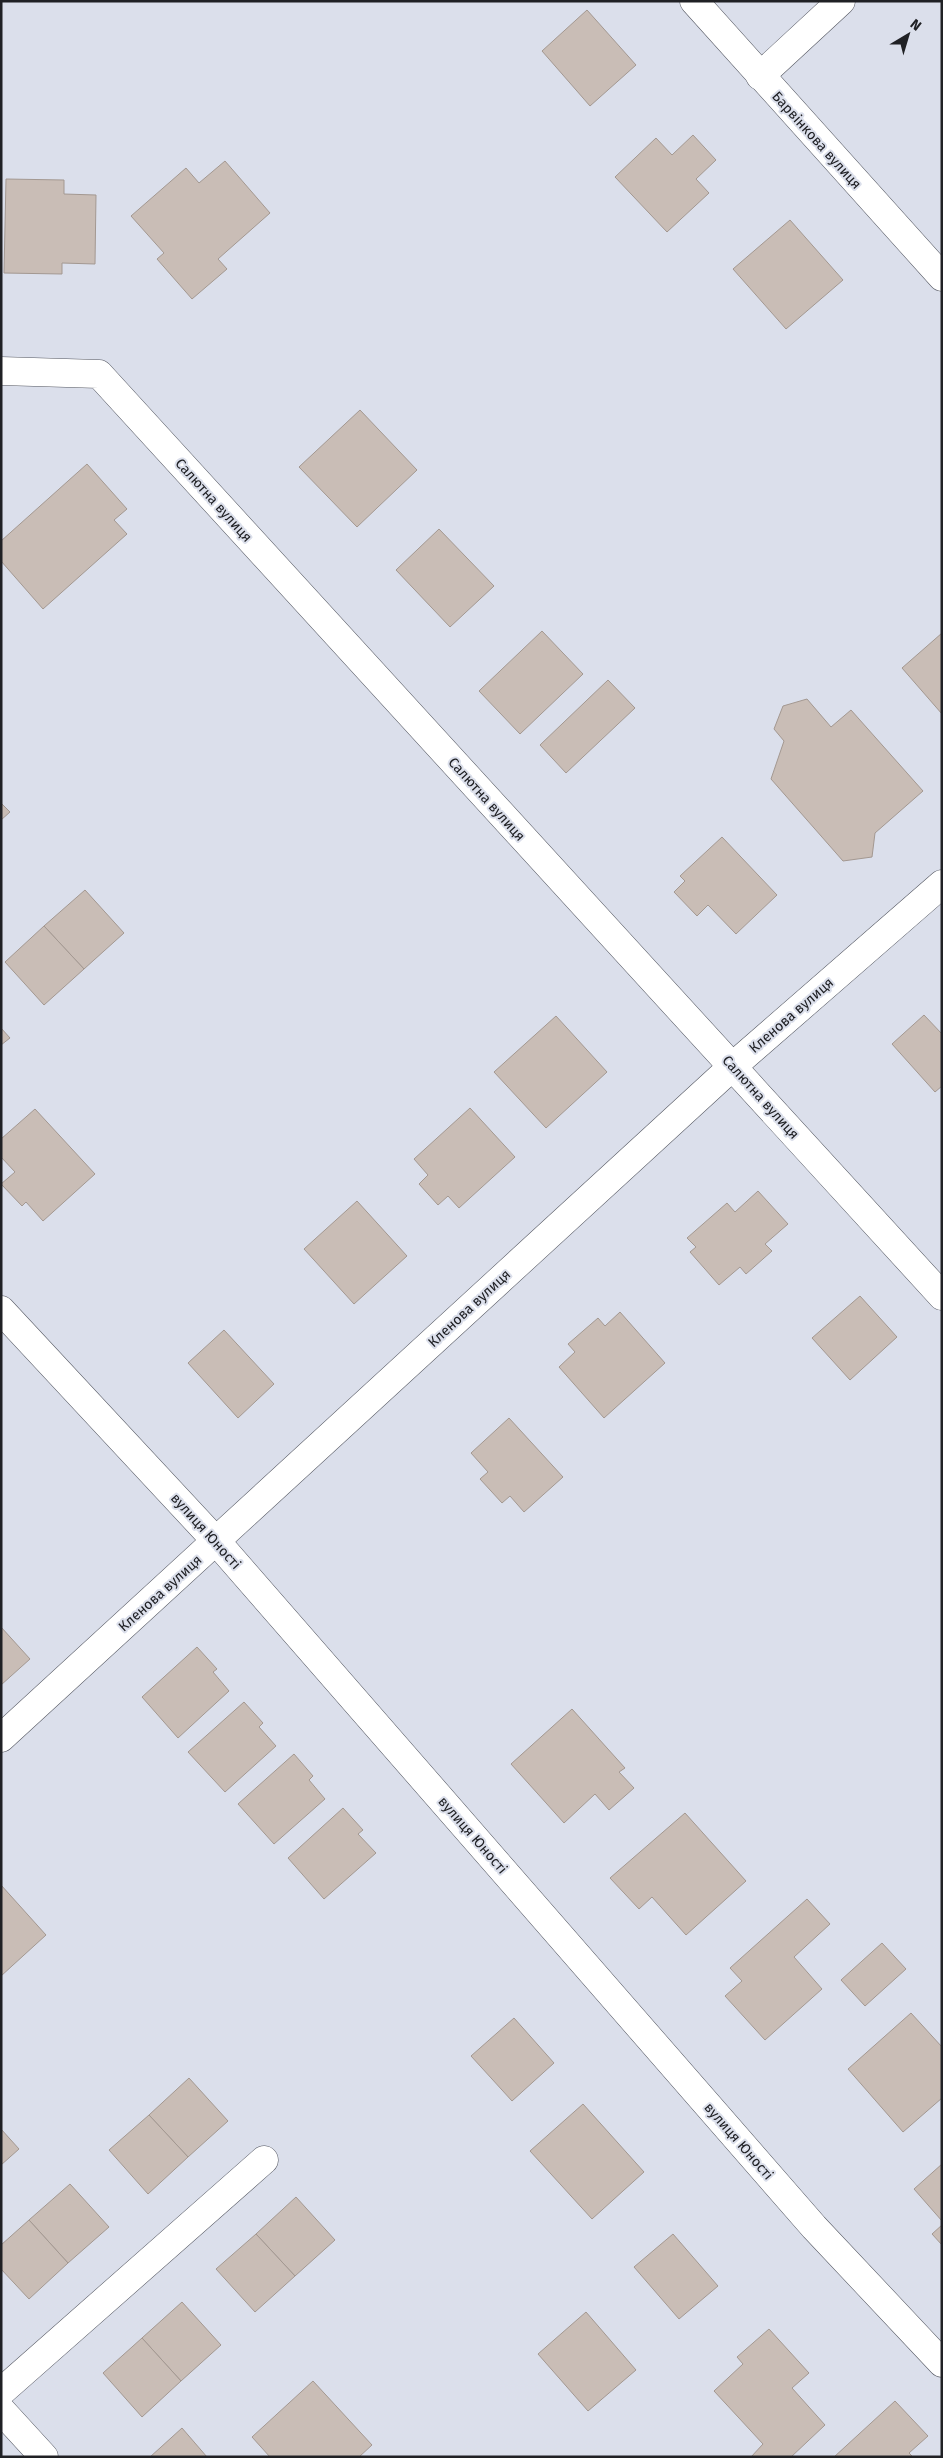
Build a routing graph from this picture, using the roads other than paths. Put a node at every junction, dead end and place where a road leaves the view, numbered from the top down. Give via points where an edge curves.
1 (694, 1) edge
2 (841, 1) edge
3 (760, 76) junction
4 (942, 277) edge
5 (1, 371) edge
6 (942, 884) edge
7 (733, 1066) junction
8 (942, 1296) edge
9 (1, 1310) edge
10 (216, 1541) junction
11 (1, 1738) edge
12 (264, 2160) dead end
13 (942, 2363) edge
14 (1, 2392) edge
15 (1, 2410) edge
16 (44, 2457) edge

1 - 3 street, Барвінкова вулиця
2 - 3 street
3 - 4 street, Барвінкова вулиця
5 - 7 street, Салютна вулиця via 100,374
6 - 7 street, Кленова вулиця
7 - 8 street, Салютна вулиця
7 - 10 street, Кленова вулиця
9 - 10 street, вулиця Юності
10 - 11 street, Кленова вулиця
10 - 13 street, вулиця Юності via 807,2219
12 - 14 street
15 - 16 street

